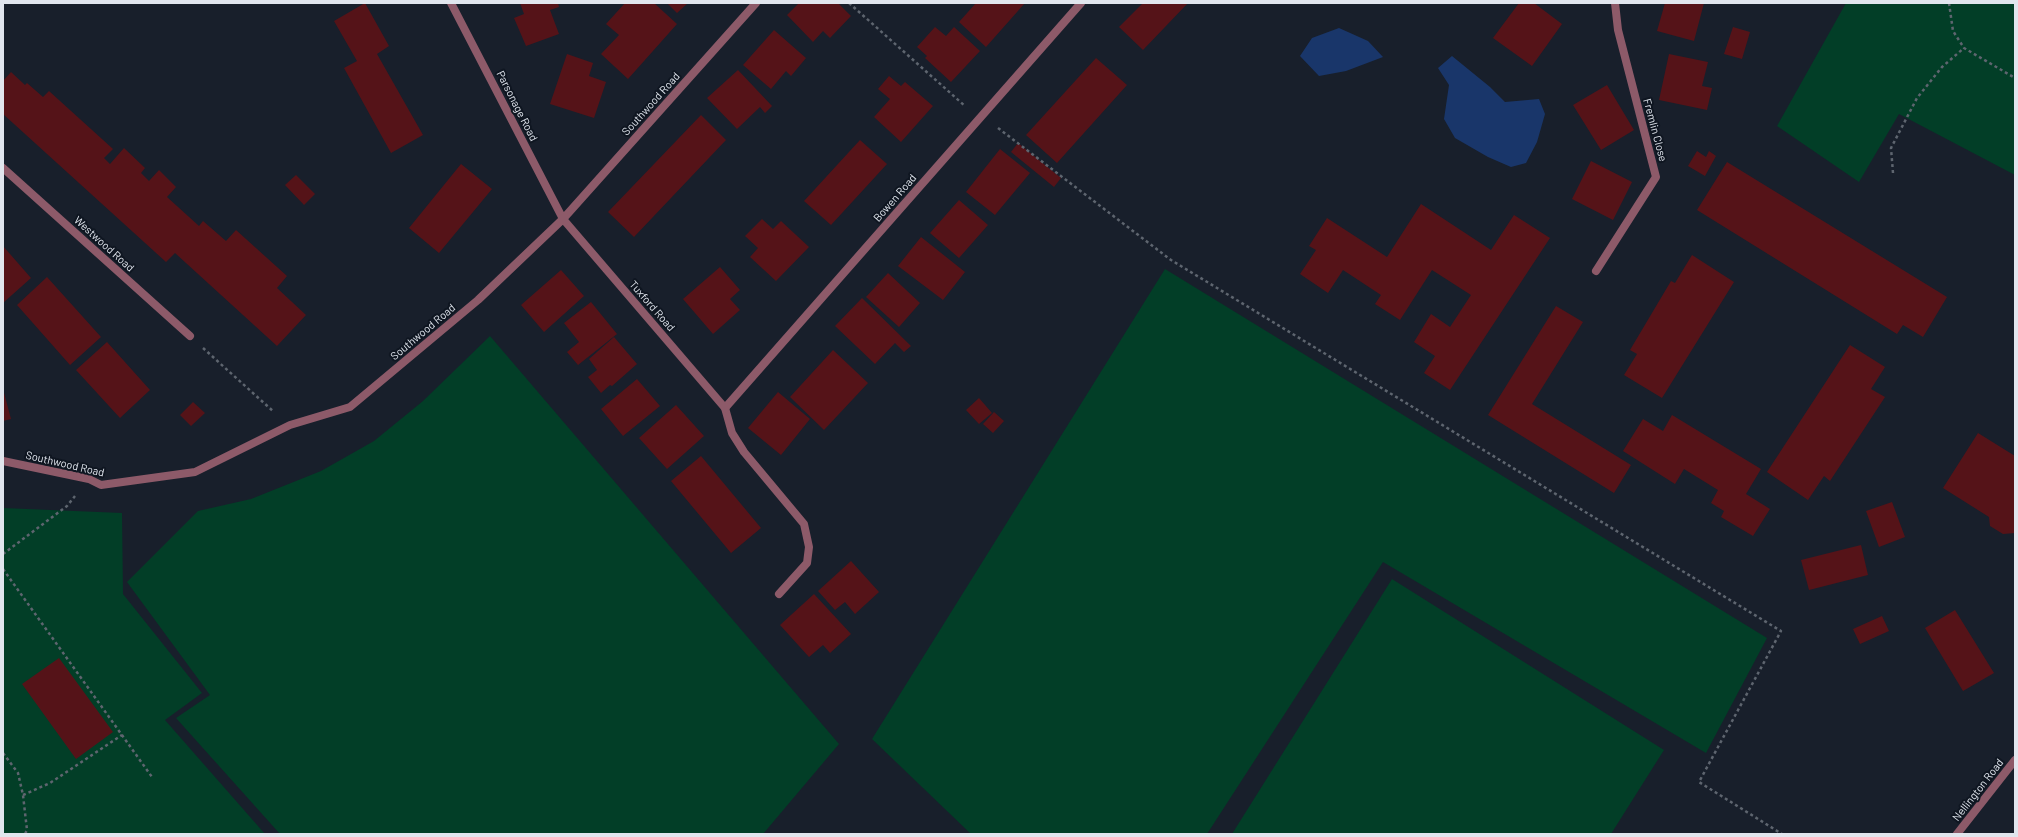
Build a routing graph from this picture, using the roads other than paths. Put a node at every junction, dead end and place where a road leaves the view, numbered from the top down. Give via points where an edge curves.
1 (451, 3) edge
2 (756, 3) edge
3 (1080, 3) edge
4 (1615, 3) edge
5 (3, 168) edge
6 (563, 219) junction
7 (1596, 271) dead end
8 (190, 336) road end
9 (726, 408) junction
10 (3, 462) edge
11 (779, 594) dead end
12 (2015, 760) edge
13 (1958, 834) edge

1 - 6 street, Parsonage Road
2 - 6 street, Southwood Road
3 - 9 street, Bowen Road
4 - 7 street, Fremlin Close via 1618,30 1656,177
5 - 8 street, Westwood Road
6 - 9 street, Tuxford Road
6 - 10 street, Southwood Road via 478,300 350,407 290,425 195,472 101,485 89,479
9 - 11 street via 732,433 744,452 804,524 809,547 807,563
12 - 13 street, Nellington Road

